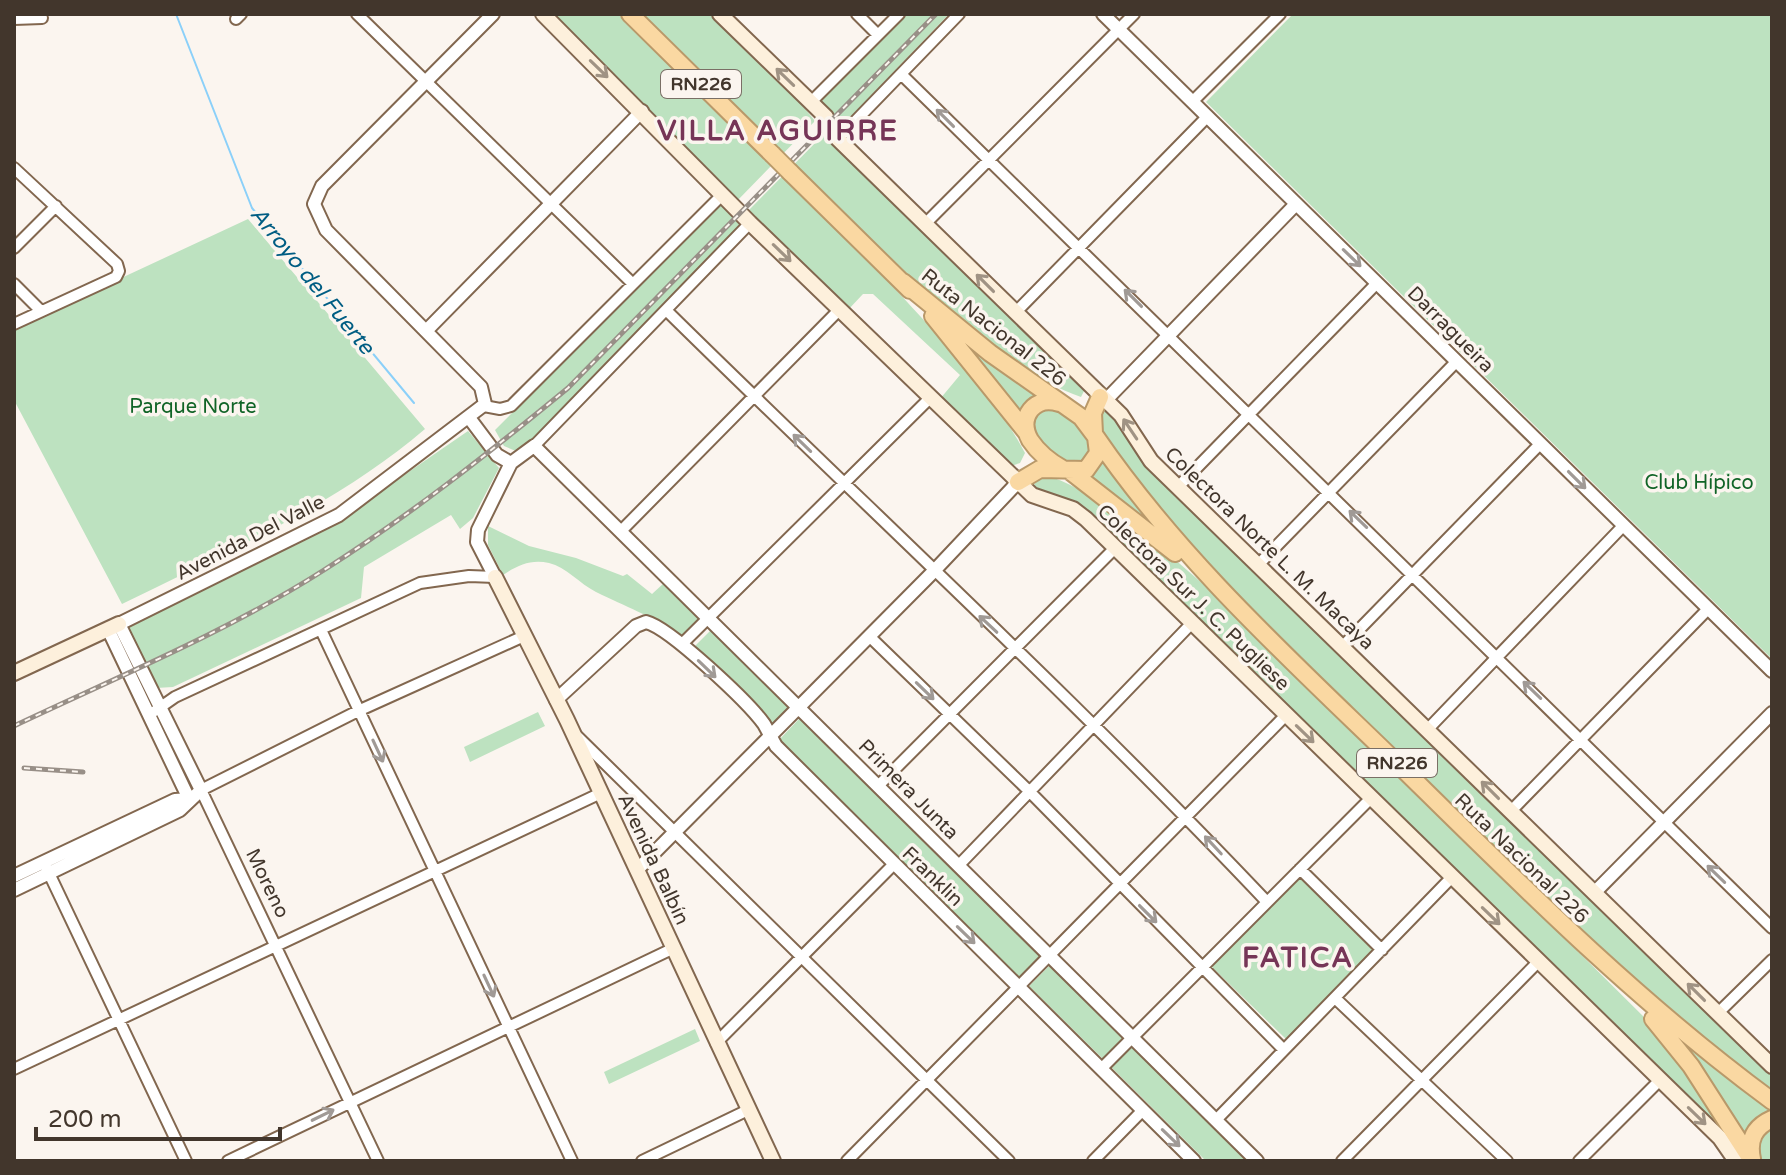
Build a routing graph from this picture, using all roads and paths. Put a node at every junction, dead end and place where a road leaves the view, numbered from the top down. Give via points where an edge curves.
1 (357, 14) edge
2 (493, 14) edge
3 (543, 14) edge
4 (630, 14) edge
5 (857, 14) edge
6 (899, 14) edge
7 (959, 14) edge
8 (1103, 14) edge
9 (1134, 14) edge
10 (1280, 14) edge
11 (728, 17) edge
12 (42, 18) dead end
13 (14, 19) edge
14 (1118, 29) junction
15 (878, 35) junction
16 (901, 74) junction
17 (426, 80) junction
18 (811, 102) junction
19 (1192, 102) junction
20 (642, 111) junction
21 (1207, 117) junction
22 (838, 139) junction
23 (988, 160) junction
24 (14, 168) edge
25 (723, 194) junction
26 (1296, 204) junction
27 (550, 205) junction
28 (56, 206) junction
29 (750, 223) junction
30 (926, 223) junction
31 (1081, 246) junction
32 (14, 248) edge
33 (903, 282) junction
34 (1377, 283) junction
35 (14, 284) edge
36 (633, 284) junction
37 (840, 309) junction
38 (41, 311) junction
39 (667, 311) junction
40 (1015, 313) junction
41 (14, 324) edge
42 (428, 329) junction
43 (1169, 334) junction
44 (1456, 362) junction
45 (754, 397) junction
46 (931, 397) junction
47 (1103, 399) junction
48 (1062, 404) junction
49 (484, 406) junction
50 (1249, 415) junction
51 (470, 419) junction
52 (1028, 434) junction
53 (1095, 436) junction
54 (1540, 444) junction
55 (534, 446) junction
56 (508, 460) junction
57 (1068, 471) junction
58 (1018, 482) junction
59 (844, 483) junction
60 (1178, 487) junction
61 (1329, 491) junction
62 (1623, 526) junction
63 (621, 531) junction
64 (1115, 548) junction
65 (1258, 565) junction
66 (933, 572) junction
67 (1414, 574) junction
68 (495, 577) junction
69 (1228, 598) junction
70 (1707, 610) junction
71 (710, 618) junction
72 (1191, 624) junction
73 (114, 626) junction
74 (321, 630) junction
75 (524, 636) junction
76 (869, 636) junction
77 (682, 644) junction
78 (1342, 647) junction
79 (1015, 648) junction
80 (1496, 654) junction
81 (1772, 671) edge
82 (14, 673) edge
83 (155, 695) junction
84 (175, 697) junction
85 (556, 700) junction
86 (798, 708) junction
87 (155, 711) junction
88 (358, 711) junction
89 (948, 713) junction
90 (1772, 713) edge
91 (1286, 715) junction
92 (1094, 723) junction
93 (1428, 729) junction
94 (571, 730) junction
95 (770, 736) junction
96 (1583, 739) junction
97 (878, 786) junction
98 (201, 790) junction
99 (1029, 791) junction
100 (601, 793) junction
101 (1371, 798) junction
102 (189, 799) junction
103 (1511, 811) junction
104 (1186, 816) junction
105 (1664, 823) junction
106 (674, 832) junction
107 (893, 865) junction
108 (958, 866) junction
109 (46, 868) junction
110 (433, 869) junction
111 (1300, 869) junction
112 (637, 870) junction
113 (14, 876) edge
114 (1452, 877) junction
115 (1119, 885) junction
116 (14, 890) edge
117 (1595, 892) junction
118 (1267, 902) junction
119 (1772, 928) edge
120 (275, 944) junction
121 (674, 948) junction
122 (1382, 950) junction
123 (1049, 956) junction
124 (802, 958) junction
125 (1772, 960) edge
126 (1538, 962) junction
127 (1202, 967) junction
128 (1617, 978) junction
129 (1019, 986) junction
130 (1335, 998) junction
131 (1718, 1013) junction
132 (117, 1020) junction
133 (508, 1027) junction
134 (1132, 1038) junction
135 (716, 1043) junction
136 (1284, 1050) junction
137 (1772, 1066) edge
138 (14, 1069) edge
139 (1101, 1069) junction
140 (1422, 1078) junction
141 (927, 1080) junction
142 (1660, 1080) junction
143 (1772, 1101) edge
144 (350, 1103) junction
145 (748, 1110) junction
146 (1143, 1110) junction
147 (1772, 1119) edge
148 (1216, 1120) junction
149 (186, 1161) edge
150 (228, 1161) edge
151 (378, 1161) edge
152 (572, 1161) edge
153 (642, 1161) edge
154 (773, 1161) edge
155 (847, 1161) edge
156 (1009, 1161) edge
157 (1093, 1161) edge
158 (1194, 1161) edge
159 (1257, 1161) edge
160 (1342, 1161) edge
161 (1507, 1161) edge
162 (1579, 1161) edge
163 (1736, 1161) edge
164 (1752, 1161) edge

1 - 17 street
2 - 17 street
3 -> 20 main road, Colectora Sur J. C. Pugliese
4 - 33 highway, Ruta Nacional 226 / RN226, bridge
5 - 15 street
6 - 15 street
7 - 16 street
8 - 14 street, Darragueira
9 - 14 street
10 - 19 street
18 -> 11 main road, Colectora Norte L. M. Macaya
12 - 13 street
14 - 19 street, Darragueira
14 - 23 street
15 - 18 street
16 - 22 street
23 -> 16 street
17 - 27 street
17 - 42 street via 314,200 326,230
18 - 22 main road, Colectora Norte L. M. Macaya
19 - 21 street, Darragueira
20 - 25 main road, Colectora Sur J. C. Pugliese
20 - 27 street
21 - 26 street, Darragueira
21 - 31 street
22 - 30 main road, Colectora Norte L. M. Macaya
23 - 30 street
23 - 31 street
24 - 28 street
25 - 29 main road, Colectora Sur J. C. Pugliese
25 - 36 street
26 -> 34 street, Darragueira
26 - 43 street
27 - 36 street
27 - 42 street
28 - 32 street
28 - 38 street via 119,271
29 -> 37 main road, Colectora Sur J. C. Pugliese
29 - 39 street
40 -> 30 main road, Colectora Norte L. M. Macaya
31 - 40 street
43 -> 31 street
33 - 48 highway, Ruta Nacional 226 / RN226
33 - 52 highway, Ruta Nacional 226 / RN226
34 - 44 street, Darragueira
34 - 50 street
35 - 38 street
36 - 49 street via 511,406
37 - 45 street
37 - 46 main road, Colectora Sur J. C. Pugliese
38 - 41 street
39 - 45 street
39 - 55 street
40 - 47 main road, Colectora Norte L. M. Macaya
42 - 49 street via 483,389
43 - 47 street
43 - 50 street
44 - 54 street, Darragueira
44 - 61 street
59 -> 45 street
45 - 63 street
46 - 58 main road, Colectora Sur J. C. Pugliese
46 - 59 street
47 - 48 highway
47 - 53 highway via 1093,413
60 -> 47 main road, Colectora Norte L. M. Macaya
48 - 52 highway, Ruta Nacional 226 via 1034,405 1028,414
48 - 53 highway, Ruta Nacional 226 / RN226
49 - 51 street, Avenida Del Valle
50 - 60 street
50 - 61 street
51 - 56 street
51 - 73 street, Avenida Del Valle via 339,515
52 - 57 highway, Ruta Nacional 226 / RN226 via 1044,456
52 - 58 highway via 1028,465
53 - 57 highway via 1098,453 1092,465
53 - 69 highway, Ruta Nacional 226 / RN226 via 1145,506
54 -> 62 street, Darragueira
54 - 67 street
55 - 56 street
55 - 63 street, Primera Junta
56 - 68 street via 476,535
57 - 58 highway via 1034,471
57 - 69 highway, Ruta Nacional 226 / RN226 via 1141,523
58 - 64 main road, Colectora Sur J. C. Pugliese via 1037,498 1073,509
58 - 66 street
59 - 66 street
59 - 71 street
60 - 65 main road, Colectora Norte L. M. Macaya
61 - 65 street
67 -> 61 street
62 - 70 street, Darragueira
62 - 80 street
63 - 71 street, Primera Junta
64 - 72 main road, Colectora Sur J. C. Pugliese
64 - 79 street
65 - 78 main road, Colectora Norte L. M. Macaya
66 - 76 street
79 -> 66 street
67 - 78 street
67 - 80 street
68 - 74 street via 420,583
68 - 75 main road, Avenida Balbín
69 - 128 highway, Ruta Nacional 226 / RN226
70 - 81 street, Darragueira
70 - 96 street
71 - 77 street
71 - 86 street, Primera Junta
72 - 91 main road, Colectora Sur J. C. Pugliese
72 - 92 street
73 - 82 main road, Avenida Del Valle
73 - 83 street, Moreno
73 - 87 street, Moreno
74 - 84 street
74 - 88 street
75 - 85 main road, Avenida Balbín
75 - 88 street
76 - 86 street
76 -> 89 street
77 - 85 street, Franklin via 646,622 632,628
77 -> 95 street, Franklin
78 - 93 main road, Colectora Norte L. M. Macaya
79 - 89 street
79 - 92 street
80 - 93 street
96 -> 80 street
83 - 84 street
83 - 87 street, Moreno
84 - 87 street
85 - 94 main road, Avenida Balbín
86 - 95 street
86 - 97 street, Primera Junta
87 - 98 street, Moreno
87 - 102 street, Moreno
88 - 98 street
88 -> 110 street
89 - 97 street
89 - 99 street
90 - 105 street
91 -> 101 main road, Colectora Sur J. C. Pugliese
91 - 104 street
92 - 99 street
92 - 104 street
103 -> 93 main road, Colectora Norte L. M. Macaya
94 - 100 main road, Avenida Balbín
94 - 106 street
95 - 106 street
95 - 107 street, Franklin
96 - 103 street
96 - 105 street
97 - 108 street, Primera Junta
98 - 102 street
98 - 120 street, Moreno
99 - 108 street
99 - 115 street
100 - 110 street
100 - 112 main road, Avenida Balbín
101 - 111 street
101 - 114 main road, Colectora Sur J. C. Pugliese
102 - 109 street via 180,810
103 - 117 main road, Colectora Norte L. M. Macaya
104 - 115 street
118 -> 104 street
105 - 117 street
119 -> 105 street
106 - 112 street
106 - 124 street
107 - 124 street
107 -> 129 street, Franklin
108 - 123 street, Primera Junta
109 - 113 street
109 - 116 street
109 - 132 street
110 - 120 street
110 -> 133 street
111 - 118 street
111 - 122 street
112 - 121 main road, Avenida Balbín
114 - 122 street
114 -> 126 main road, Colectora Sur J. C. Pugliese
115 - 123 street
115 -> 127 street
131 -> 117 main road, Colectora Norte L. M. Macaya
118 - 127 street
120 - 132 street
120 - 144 street, Moreno
121 - 133 street
121 - 135 main road, Avenida Balbín
122 - 130 street
123 - 129 street
123 - 134 street, Primera Junta
124 - 135 street
124 - 141 street
125 - 131 street
126 - 140 street
126 - 142 main road, Colectora Sur J. C. Pugliese
127 - 134 street
127 - 136 street
128 - 143 highway, Ruta Nacional 226 / RN226
128 - 164 highway, Ruta Nacional 226 / RN226 via 1685,1057
129 - 139 street, Franklin
129 - 141 street
130 - 136 street
130 - 140 street
131 - 137 main road, Colectora Norte L. M. Macaya
132 - 138 street
132 - 149 street
133 - 144 street
133 - 152 street
134 - 139 street
134 - 148 street, Primera Junta
135 - 145 main road, Avenida Balbín
136 - 148 street
139 - 146 street, Franklin
140 - 160 street
140 - 161 street
141 - 155 street
141 - 156 street
142 - 162 street
142 -> 163 main road, Colectora Sur J. C. Pugliese via 1720,1138
150 -> 144 street
144 - 151 street, Moreno
145 - 153 street
145 - 154 main road, Avenida Balbín
146 - 157 street
146 -> 158 street, Franklin
147 - 164 highway, Ruta Nacional 226 / RN226 via 1752,1137
148 - 159 street, Primera Junta

